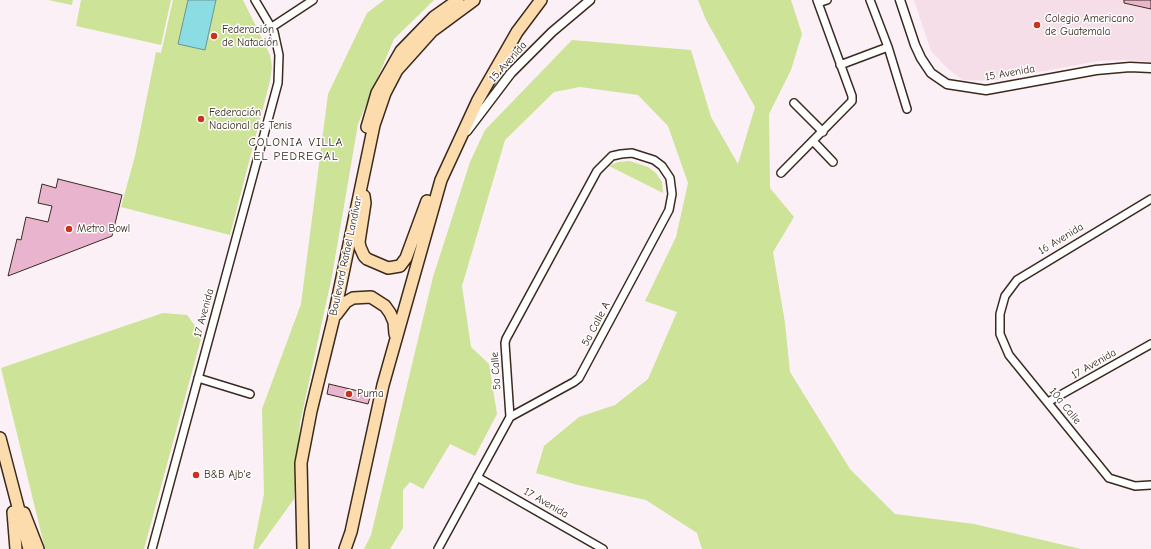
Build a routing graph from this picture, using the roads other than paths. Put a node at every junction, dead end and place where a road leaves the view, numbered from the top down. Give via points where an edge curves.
1 (255, 0) edge
2 (313, 0) edge
3 (458, 0) edge
4 (474, 0) edge
5 (541, 0) edge
6 (590, 0) edge
7 (827, 0) edge
8 (870, 0) edge
9 (900, 0) edge
10 (817, 2) edge
11 (272, 27) junction
12 (888, 47) junction
13 (840, 65) junction
14 (1151, 68) edge
15 (794, 102) dead end
16 (907, 110) dead end
17 (822, 132) junction
18 (813, 141) junction
19 (454, 150) junction
20 (833, 162) dead end
21 (364, 171) junction
22 (781, 173) dead end
23 (441, 180) junction
24 (362, 183) junction
25 (1151, 199) edge
26 (669, 210) joint
27 (1000, 314) joint
28 (333, 321) junction
29 (396, 339) junction
30 (1151, 344) edge
31 (198, 378) junction
32 (250, 394) dead end
33 (1048, 402) junction
34 (510, 416) junction
35 (0, 438) edge
36 (477, 477) junction
37 (1151, 485) edge
38 (12, 489) junction
39 (16, 549) edge
40 (28, 549) edge
41 (38, 549) edge
42 (152, 549) edge
43 (303, 549) edge
44 (345, 549) edge
45 (438, 549) edge
46 (603, 549) edge

1 - 11 street, 17 Avenida
2 - 11 street
3 - 21 main road via 439,12 401,50 377,93 367,127 362,158
4 - 21 main road, Boulevard Rafael Landívar via 432,31 397,70 385,93 374,125
5 - 19 main road via 501,59
6 - 19 street, 15 Avenida via 552,32 511,73
7 - 10 street
8 - 12 street
9 - 14 street, 15 Avenida via 921,58 931,73 947,84 986,90 1096,70
10 - 13 street
11 - 31 street, 17 Avenida via 279,55 278,83
12 - 13 street
12 - 16 street
13 - 17 street via 852,101
15 - 17 street
17 - 18 street
18 - 20 street
18 - 22 street
19 - 23 main road
21 - 24 main road, Boulevard Rafael Landívar
23 - 24 main road via 427,202 406,258 400,266 392,268 372,262 362,252 359,242 365,203
23 - 29 main road
24 - 28 main road, Boulevard Rafael Landívar
25 - 27 street, 16 Avenida via 1017,280 1005,296
26 - 34 street, 5a Calle A via 579,378
26 - 34 street, 5a Calle via 672,194 670,178 654,160 632,152 621,154 612,156 596,171 506,339
27 - 33 street, 10a Calle via 1000,334 1004,346
28 - 29 main road via 337,311 346,302 360,296 371,297 390,313
28 - 43 main road, Boulevard Rafael Landívar via 301,463
29 - 44 main road
30 - 33 street, 17 Avenida
31 - 32 street
31 - 42 street, 17 Avenida
33 - 37 street, 10a Calle via 1109,478 1135,486
34 - 36 street
35 - 38 main road
36 - 45 street
36 - 46 street, 17 Avenida
38 - 39 main road
38 - 40 main road
38 - 41 main road

